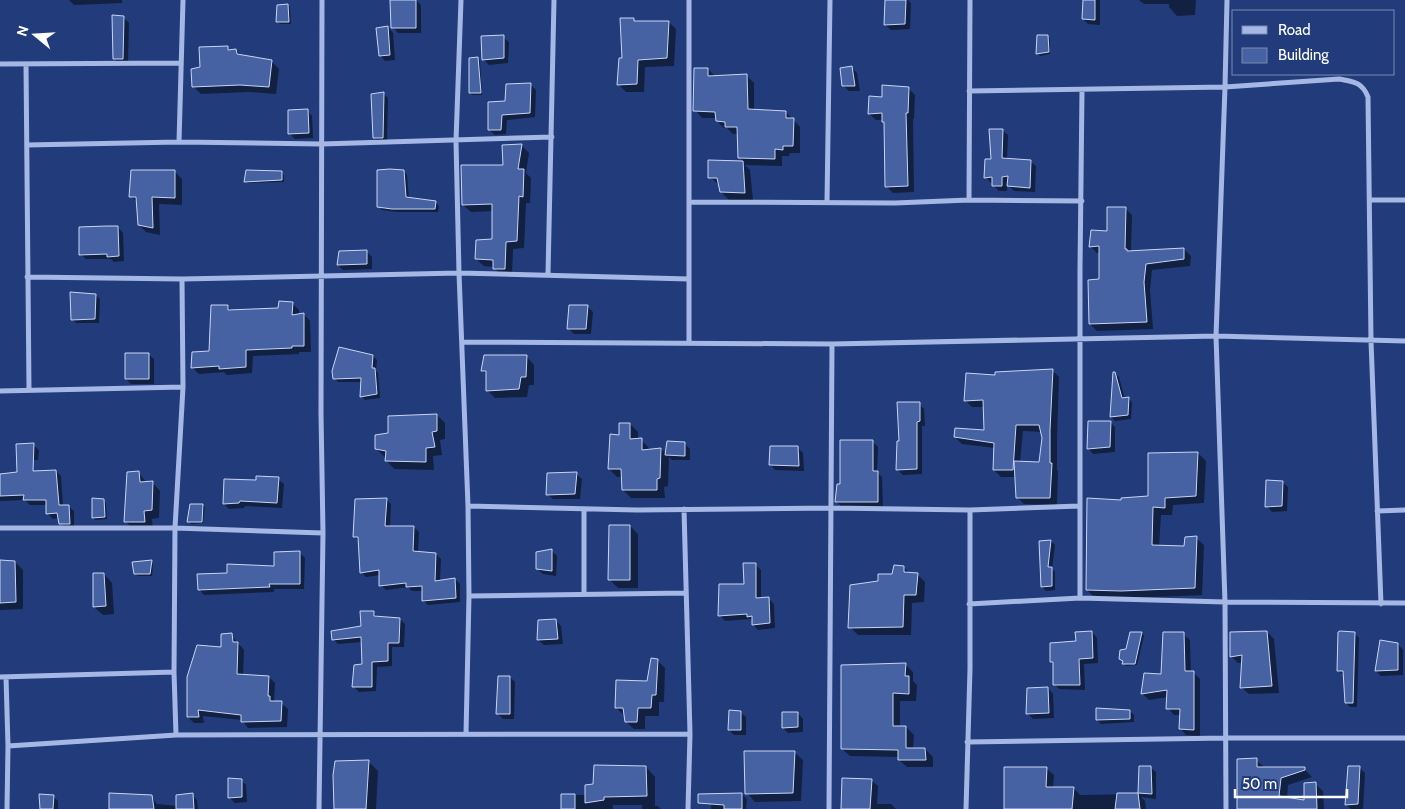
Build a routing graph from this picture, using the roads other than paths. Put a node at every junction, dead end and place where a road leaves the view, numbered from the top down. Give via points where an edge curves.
1 (183, 0) edge
2 (322, 0) edge
3 (461, 0) edge
4 (554, 0) edge
5 (689, 0) edge
6 (830, 0) edge
7 (970, 0) edge
8 (1227, 0) edge
9 (181, 63) junction
10 (0, 64) edge
11 (26, 64) junction
12 (1226, 87) junction
13 (1082, 90) junction
14 (969, 91) junction
15 (552, 138) junction
16 (456, 141) junction
17 (178, 142) junction
18 (322, 144) junction
19 (27, 145) junction
20 (969, 200) junction
21 (1370, 200) junction
22 (1405, 200) edge
23 (1082, 201) junction
24 (690, 202) junction
25 (827, 202) junction
26 (459, 273) junction
27 (548, 274) junction
28 (322, 275) junction
29 (26, 277) junction
30 (182, 279) junction
31 (689, 279) junction
32 (1216, 336) junction
33 (1080, 339) junction
34 (1371, 341) junction
35 (1405, 341) edge
36 (463, 342) junction
37 (689, 342) junction
38 (832, 344) junction
39 (183, 387) junction
40 (28, 389) junction
41 (0, 391) edge
42 (468, 506) junction
43 (1079, 506) junction
44 (832, 508) junction
45 (584, 509) junction
46 (684, 509) junction
47 (970, 510) junction
48 (1405, 510) edge
49 (1377, 511) junction
50 (0, 528) edge
51 (175, 528) junction
52 (323, 533) junction
53 (686, 593) junction
54 (584, 594) junction
55 (469, 596) junction
56 (1080, 598) junction
57 (1225, 602) junction
58 (1405, 603) edge
59 (969, 604) junction
60 (1382, 604) junction
61 (174, 672) junction
62 (3, 677) edge
63 (319, 734) junction
64 (466, 734) junction
65 (690, 734) junction
66 (176, 735) junction
67 (1226, 738) junction
68 (1405, 738) edge
69 (967, 742) junction
70 (8, 746) junction
71 (7, 809) edge
72 (319, 809) edge
73 (688, 809) edge
74 (829, 809) edge
75 (966, 809) edge
76 (1226, 809) edge

1 - 9 street
2 - 18 street
3 - 16 street
4 - 15 street
5 - 24 street
6 - 25 street
7 - 14 street
8 - 12 street
9 - 11 street
9 - 17 street
10 - 11 street
11 - 19 street
12 - 13 street
12 - 21 street via 1340,79 1365,88 1368,97
12 - 32 street
13 - 14 street
13 - 23 street
14 - 20 street
15 - 16 street
15 - 27 street
16 - 18 street
16 - 26 street
17 - 18 street
17 - 19 street
18 - 28 street
19 - 29 street
20 - 23 street
20 - 25 street
21 - 22 street
21 - 34 street
23 - 33 street
24 - 25 street
24 - 31 street
26 - 27 street
26 - 28 street
26 - 36 street
27 - 31 street
28 - 30 street
28 - 52 street
29 - 30 street
29 - 40 street
30 - 39 street
31 - 37 street
32 - 33 street
32 - 34 street
32 - 57 street
33 - 38 street
33 - 43 street
34 - 35 street
34 - 49 street
36 - 37 street
36 - 42 street
37 - 38 street
38 - 44 street
39 - 40 street
39 - 51 street
40 - 41 street
42 - 45 street
42 - 55 street
43 - 47 street
43 - 56 street
44 - 46 street
44 - 47 street
44 - 74 street
45 - 46 street
45 - 54 street
46 - 53 street
47 - 59 street
48 - 49 street
49 - 60 street
50 - 51 street
51 - 52 street
51 - 61 street
52 - 63 street
53 - 54 street
53 - 65 street
54 - 55 street
55 - 64 street
56 - 57 street
56 - 59 street
57 - 60 street
57 - 67 street
58 - 60 street
59 - 69 street
61 - 62 street
61 - 66 street
62 - 70 street
63 - 64 street
63 - 66 street
63 - 72 street
64 - 65 street
65 - 73 street
66 - 70 street
67 - 68 street
67 - 69 street
67 - 76 street
69 - 75 street
70 - 71 street

